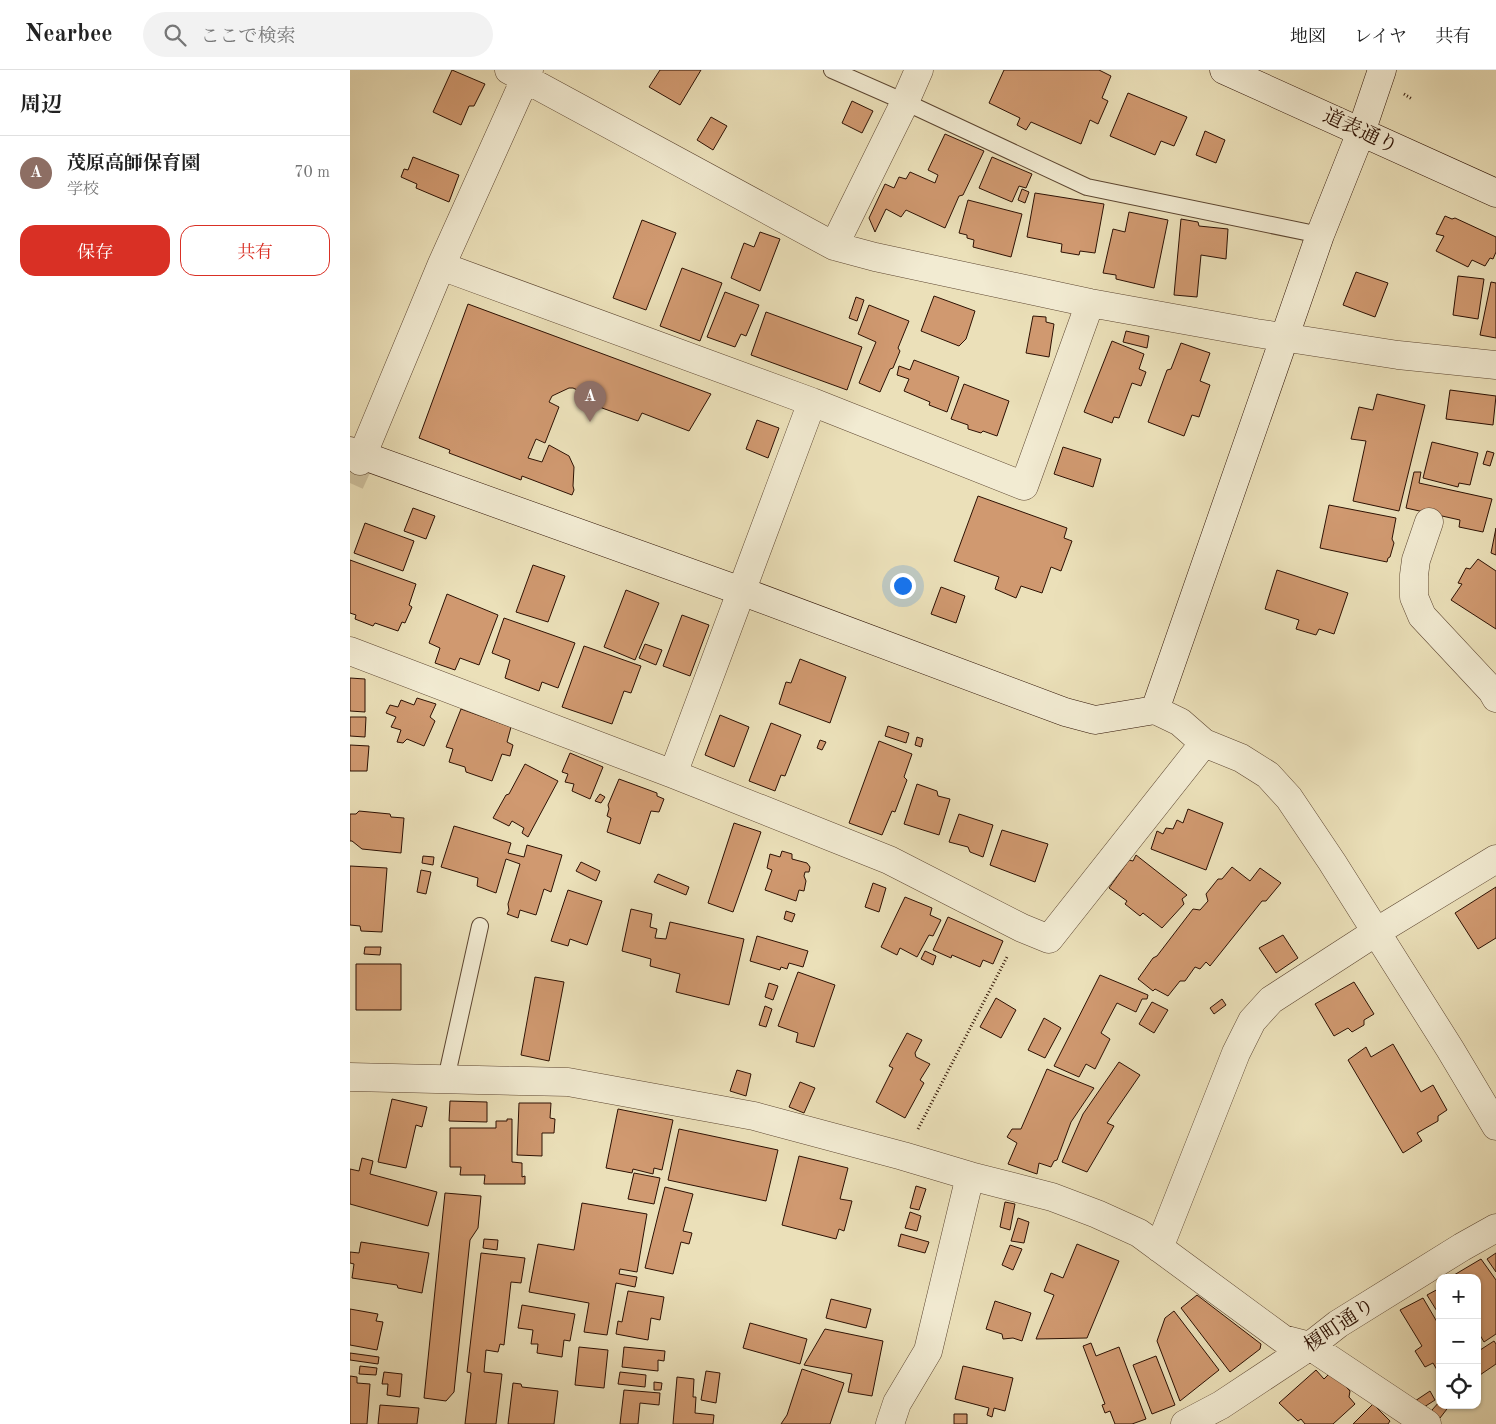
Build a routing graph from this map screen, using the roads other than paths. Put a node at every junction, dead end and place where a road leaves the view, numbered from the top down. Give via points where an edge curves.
1 (832, 70) edge
2 (919, 70) edge
3 (1224, 70) edge
4 (1382, 70) edge
5 (521, 73) edge
6 (905, 102) junction
7 (1361, 132) junction
8 (1496, 193) edge
9 (1320, 235) junction
10 (834, 246) junction
11 (441, 266) junction
12 (1090, 303) junction
13 (1284, 338) junction
14 (1496, 365) edge
15 (812, 402) junction
16 (357, 456) edge
17 (1429, 522) dead end
18 (740, 591) junction
19 (350, 651) edge
20 (1496, 698) edge
21 (1155, 710) junction
22 (1204, 744) junction
23 (673, 774) junction
24 (1496, 859) edge
25 (480, 926) dead end
26 (1376, 932) junction
27 (350, 1077) edge
28 (446, 1079) junction
29 (1496, 1126) edge
30 (970, 1176) junction
31 (1496, 1228) edge
32 (1159, 1248) junction
33 (1310, 1346) junction
34 (890, 1424) edge
35 (1185, 1424) edge
36 (1427, 1424) edge

1 - 6 lane
2 - 6 street
3 - 7 street, 道表通り
4 - 7 street
5 - 10 street
5 - 11 street
6 - 9 lane via 1087,187
6 - 10 street
7 - 8 street, 道表通り
7 - 9 street
9 - 13 street
10 - 12 street
11 - 15 street
11 - 16 street
12 - 13 street
12 - 15 street via 1024,486
13 - 14 street
13 - 21 street
15 - 18 street
16 - 18 street
17 - 20 street via 1416,560 1414,597 1422,616
18 - 21 street via 1065,712 1095,720
18 - 23 street
19 - 23 street
21 - 22 street via 1180,722
22 - 23 street via 1049,940 889,860
22 - 26 street via 1241,758 1268,775 1289,798
24 - 26 street
25 - 28 lane
26 - 29 street
26 - 32 street via 1271,1000 1252,1021 1236,1053
27 - 28 street
28 - 30 street via 568,1082 754,1116
30 - 32 street via 1052,1197 1097,1214 1139,1233
30 - 34 street via 928,1351 897,1402
31 - 33 street, 榎町通り via 1338,1324
32 - 33 street via 1283,1339
33 - 35 street, 榎町通り via 1221,1405
33 - 36 street

